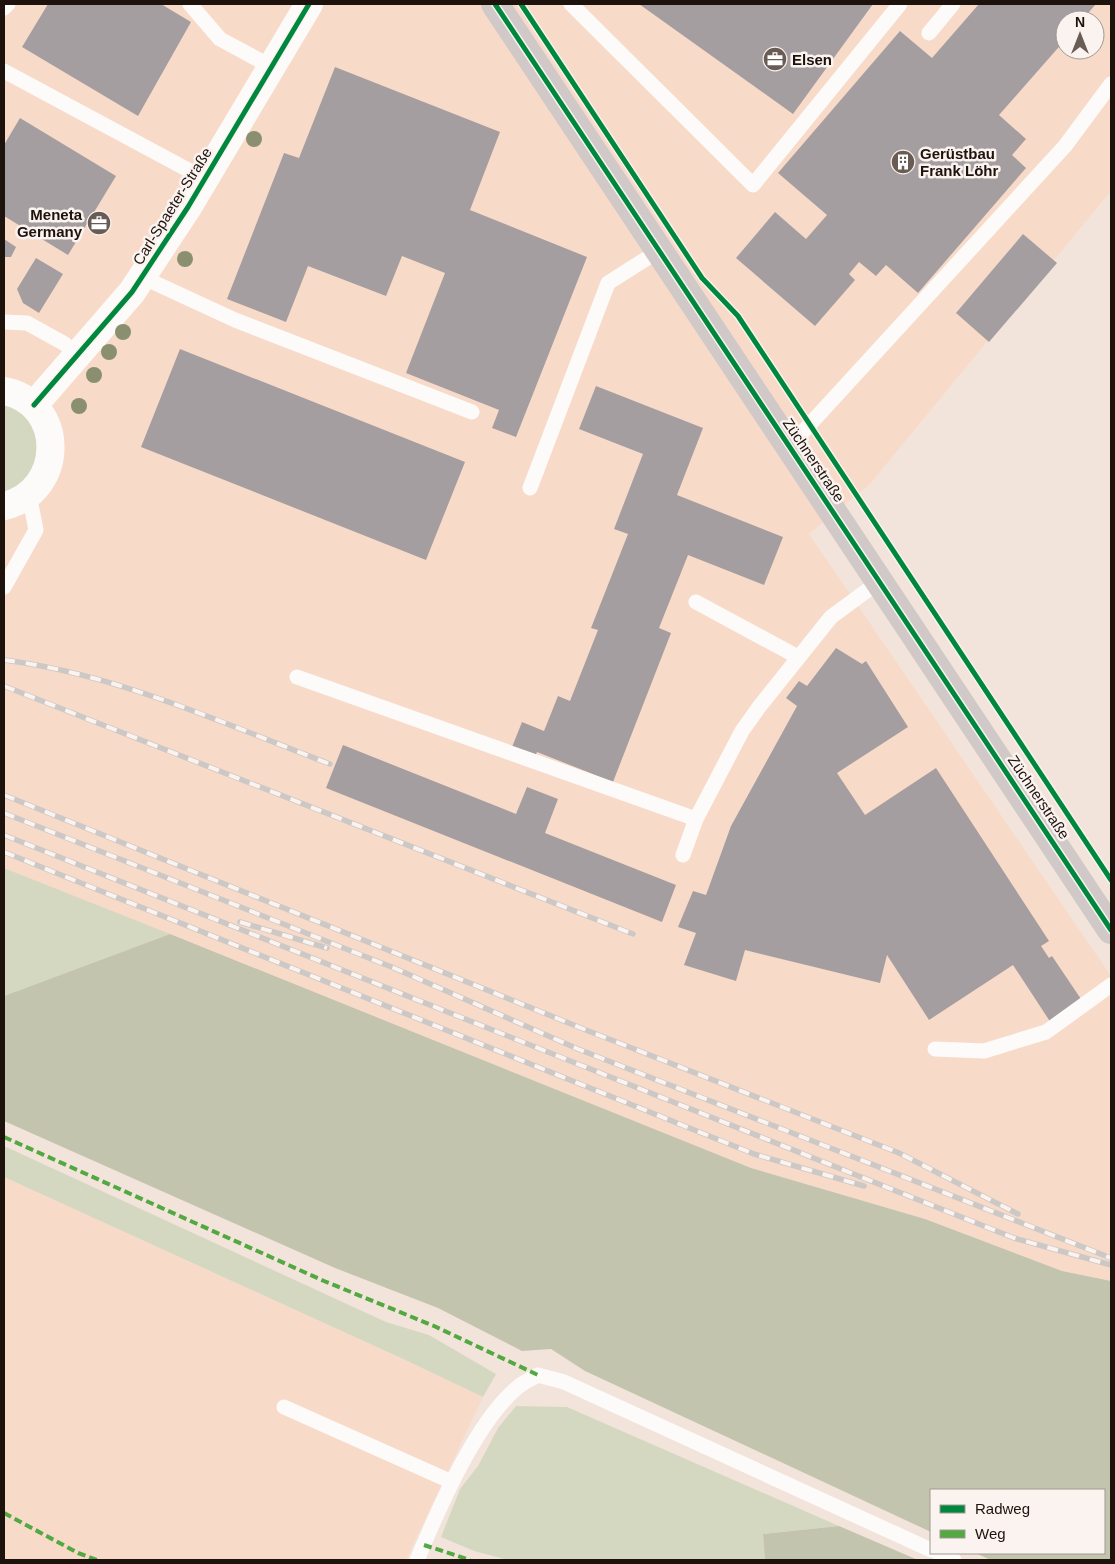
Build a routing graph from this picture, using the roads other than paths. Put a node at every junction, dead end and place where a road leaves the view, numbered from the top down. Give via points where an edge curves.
1 (8, 4) edge
2 (190, 4) edge
3 (309, 4) edge
4 (495, 4) edge
5 (571, 4) edge
6 (900, 4) edge
7 (954, 4) edge
8 (4, 8) edge
9 (930, 33) dead end
10 (272, 67) junction
11 (4, 72) edge
12 (1111, 84) edge
13 (205, 179) junction
14 (660, 250) junction
15 (142, 277) junction
16 (4, 322) edge
17 (76, 356) junction
18 (4, 391) edge
19 (34, 405) junction
20 (472, 412) dead end
21 (790, 446) junction
22 (530, 488) dead end
23 (29, 495) junction
24 (4, 506) edge
25 (880, 582) junction
26 (4, 587) edge
27 (696, 602) dead end
28 (798, 657) junction
29 (297, 677) dead end
30 (696, 819) junction
31 (683, 855) dead end
32 (1111, 930) edge
33 (1111, 985) edge
34 (935, 1049) dead end
35 (284, 1407) dead end
36 (452, 1482) junction
37 (930, 1550) edge
38 (940, 1554) edge
39 (417, 1560) edge
40 (954, 1560) edge

1 - 8 lane
2 - 10 lane via 220,39
3 - 10 street, Carl-Spaeter-Straße
4 - 14 street, Züchnerstraße
5 - 6 lane via 753,185
7 - 9 lane
10 - 13 street, Carl-Spaeter-Straße
11 - 13 lane
12 - 21 lane via 1065,146
13 - 15 street, Carl-Spaeter-Straße
14 - 21 street, Züchnerstraße
14 - 22 lane via 608,283
15 - 17 street, Carl-Spaeter-Straße
15 - 20 lane via 235,320
16 - 17 lane via 27,323 65,344
17 - 19 street, Carl-Spaeter-Straße
18 - 19 street via 17,394
19 - 23 street via 49,430 52,451 43,479
21 - 25 street, Züchnerstraße
23 - 24 street
23 - 26 lane via 36,530
25 - 28 lane via 831,617
25 - 32 street, Züchnerstraße
27 - 28 lane
28 - 30 lane via 742,731
29 - 30 lane
30 - 31 lane
33 - 34 lane via 1046,1032 984,1051
35 - 36 lane
36 - 37 lane via 487,1422 503,1402 519,1386 538,1375 564,1382
36 - 39 lane
38 - 40 lane

